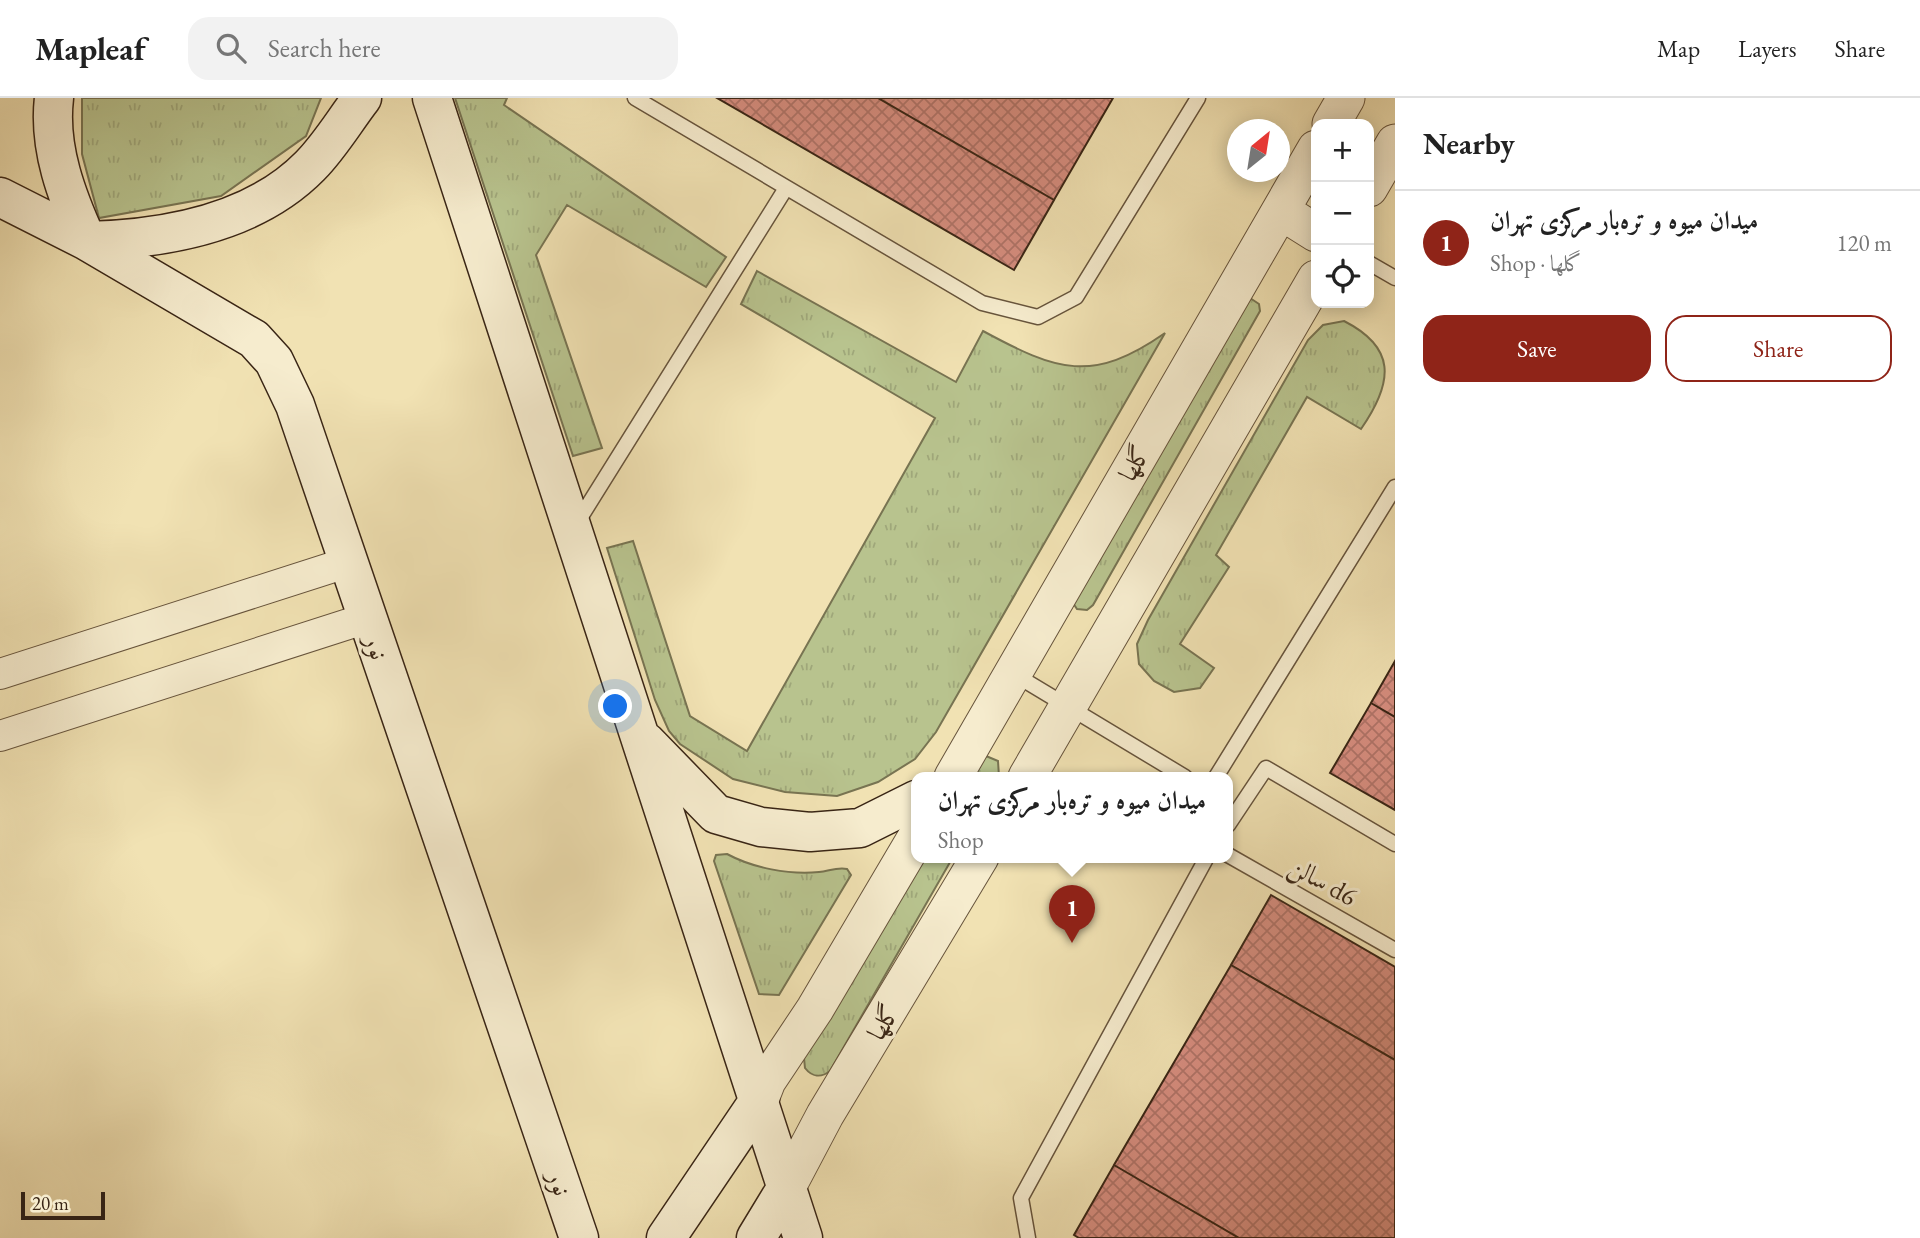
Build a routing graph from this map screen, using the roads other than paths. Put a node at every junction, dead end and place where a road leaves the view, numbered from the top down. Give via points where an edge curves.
1 (54, 98) edge
2 (362, 98) edge
3 (432, 98) edge
4 (635, 98) edge
5 (1198, 98) edge
6 (1346, 98) edge
7 (1334, 119) edge
8 (1395, 143) edge
9 (1311, 158) edge
10 (1372, 182) edge
11 (786, 188) junction
12 (0, 197) edge
13 (1281, 211) junction
14 (1311, 230) edge
15 (87, 241) junction
16 (1374, 266) edge
17 (1395, 278) edge
18 (1311, 288) edge
19 (1395, 487) edge
20 (573, 530) junction
21 (349, 562) junction
22 (367, 618) junction
23 (1013, 673) junction
24 (0, 674) edge
25 (1068, 706) junction
26 (640, 734) junction
27 (0, 736) edge
28 (956, 772) edge
29 (1030, 772) edge
30 (1177, 772) edge
31 (1219, 772) edge
32 (911, 802) edge
33 (1233, 806) edge
34 (1395, 844) edge
35 (911, 846) edge
36 (1233, 858) edge
37 (976, 863) edge
38 (1204, 863) edge
39 (1395, 950) edge
40 (760, 1099) junction
41 (787, 1187) junction
42 (579, 1238) edge
43 (666, 1238) edge
44 (756, 1238) edge
45 (803, 1238) edge
46 (1028, 1238) edge

1 - 15 main road via 54,133 64,185
2 - 15 main road via 311,166 256,207 143,238
3 - 20 main road
4 - 11 lane
5 - 11 lane via 1076,297 1038,317 982,303
6 - 7 street
8 - 10 street
9 - 13 street, گلها
11 - 20 lane
12 - 15 main road, نور
13 - 14 street
13 - 23 street, گلها
15 - 21 main road, نور via 254,339 274,361 295,405
16 - 17 lane
18 - 25 street
19 - 31 lane
20 - 26 main road
21 - 22 main road, نور
21 - 24 street
22 - 27 street
22 - 42 main road, نور
23 - 25 lane
23 - 28 street, گلها
25 - 29 street
25 - 30 lane
26 - 32 main road via 716,814 761,827 810,832 860,828
26 - 40 main road
33 - 34 lane via 1266,768
35 - 40 street
36 - 39 lane, سالن d6
37 - 41 street, گلها via 825,1115
38 - 46 lane via 1021,1198
40 - 41 main road
40 - 43 main road
41 - 44 main road
41 - 45 main road

